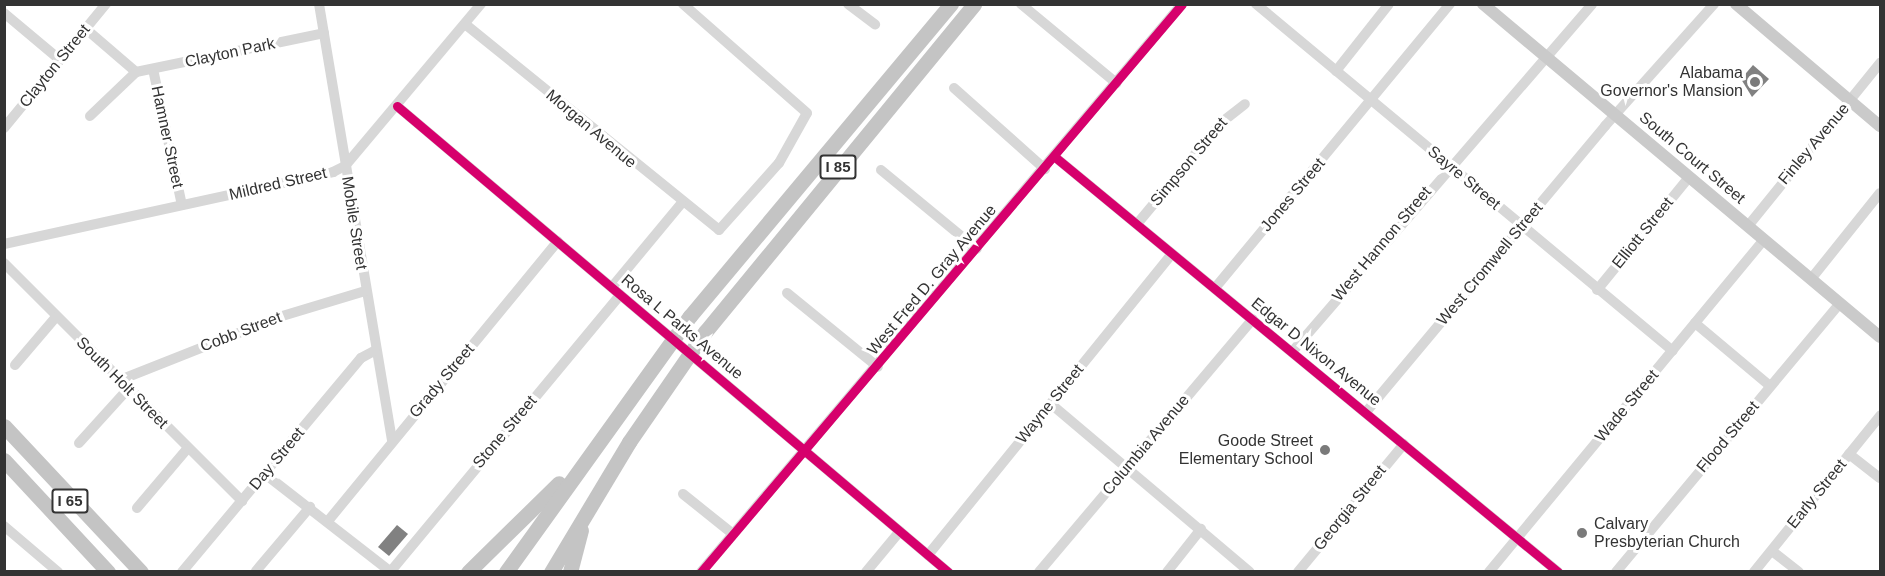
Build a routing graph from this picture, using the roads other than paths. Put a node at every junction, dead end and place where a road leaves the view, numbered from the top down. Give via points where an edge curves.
1 (106, 4) edge
2 (319, 4) edge
3 (481, 4) edge
4 (683, 4) edge
5 (848, 4) edge
6 (951, 4) edge
7 (974, 4) edge
8 (1021, 4) edge
9 (1182, 4) edge
10 (1256, 4) edge
11 (1389, 4) edge
12 (1450, 4) edge
13 (1483, 4) edge
14 (1592, 4) edge
15 (1714, 4) edge
16 (1736, 4) edge
17 (4, 13) edge
18 (465, 24) junction
19 (875, 24) dead end
20 (86, 29) junction
21 (324, 33) junction
22 (1545, 57) junction
23 (60, 60) junction
24 (1881, 63) edge
25 (153, 69) junction
26 (1336, 71) junction
27 (136, 72) junction
28 (1116, 83) junction
29 (954, 88) dead end
30 (1370, 100) junction
31 (1850, 100) junction
32 (1245, 104) dead end
33 (397, 106) junction
34 (90, 116) dead end
35 (1616, 116) junction
36 (1881, 126) edge
37 (4, 128) edge
38 (1055, 157) junction
39 (1448, 165) junction
40 (345, 166) junction
41 (1045, 169) junction
42 (881, 170) dead end
43 (1689, 177) junction
44 (1881, 193) edge
45 (681, 204) junction
46 (182, 205) junction
47 (1137, 224) junction
48 (1748, 226) junction
49 (1522, 227) junction
50 (1764, 239) junction
51 (558, 241) junction
52 (4, 244) edge
53 (977, 249) junction
54 (1172, 254) junction
55 (4, 263) edge
56 (1811, 279) junction
57 (612, 287) junction
58 (1215, 288) junction
59 (1598, 290) junction
60 (365, 291) junction
61 (787, 293) dead end
62 (620, 295) junction
63 (1840, 303) junction
64 (56, 317) junction
65 (1253, 319) junction
66 (1695, 323) junction
67 (1880, 335) edge
68 (374, 351) junction
69 (1672, 351) junction
70 (1292, 352) junction
71 (15, 365) dead end
72 (878, 367) junction
73 (120, 380) junction
74 (1770, 386) junction
75 (128, 388) junction
76 (1051, 404) junction
77 (1366, 412) junction
78 (1881, 416) edge
79 (4, 426) edge
80 (604, 434) junction
81 (392, 442) junction
82 (79, 443) dead end
83 (1404, 444) junction
84 (188, 449) junction
85 (804, 450) junction
86 (1850, 454) junction
87 (4, 460) edge
88 (1128, 467) junction
89 (265, 474) junction
90 (1881, 478) edge
91 (683, 494) dead end
92 (242, 501) junction
93 (310, 507) junction
94 (137, 508) dead end
95 (586, 510) junction
96 (328, 521) junction
97 (4, 526) edge
98 (1201, 530) junction
99 (900, 531) junction
100 (733, 534) junction
101 (1517, 539) junction
102 (1772, 551) junction
103 (928, 555) junction
104 (256, 571) edge
105 (391, 571) edge
106 (58, 572) edge
107 (108, 572) edge
108 (141, 572) edge
109 (182, 572) edge
110 (468, 572) edge
111 (506, 572) edge
112 (551, 572) edge
113 (570, 572) edge
114 (701, 572) edge
115 (866, 572) edge
116 (948, 572) edge
117 (1039, 572) edge
118 (1167, 572) edge
119 (1250, 572) edge
120 (1298, 572) edge
121 (1489, 572) edge
122 (1558, 572) edge
123 (1616, 572) edge
124 (1754, 572) edge
125 (1799, 572) edge

1 - 20 street, Clayton Street
2 - 21 street, Mobile Street
3 - 18 street, Mildred Street
4 - 45 street, Morgan Avenue via 807,110 779,163 719,230
5 - 19 street
6 - 80 highway, I 85 via 690,316
7 - 95 highway, I 85 via 705,332
8 - 28 street
9 - 28 street, West Fred D. Gray Avenue
10 - 26 street, Sayre Street
11 - 26 street
12 - 30 street, Jones Street
13 - 22 main road, South Court Street
14 - 22 street, West Hannon Street
15 - 35 street, West Cromwell Street
16 - 31 main road
17 - 23 street
18 - 33 street, Mildred Street
18 - 45 street, Morgan Avenue
20 - 23 street, Clayton Street
20 - 27 street, Hamner Street
21 - 25 street, Clayton Park
21 - 40 street, Mobile Street
22 - 35 main road, South Court Street
22 - 39 street, West Hannon Street
23 - 37 street, Clayton Street
24 - 31 street, Finley Avenue
25 - 27 street, Clayton Park
25 - 46 street, Hamner Street
26 - 30 street, Sayre Street
27 - 34 street
28 - 38 street, West Fred D. Gray Avenue
29 - 41 street
30 - 39 street, Sayre Street
30 - 58 street, Jones Street
31 - 36 main road
31 - 48 street, Finley Avenue
32 - 47 street, Simpson Street via 1222,122
33 - 40 street, Mildred Street
33 - 51 street, Rosa L Parks Avenue
35 - 43 main road, South Court Street
35 - 49 street, West Cromwell Street
38 - 41 street, West Fred D. Gray Avenue
38 - 47 street, Edgar D Nixon Avenue
39 - 49 street, Sayre Street
39 - 70 street, West Hannon Street
40 - 46 street, Mildred Street
40 - 60 street, Mobile Street
41 - 53 street, West Fred D. Gray Avenue
42 - 53 street
43 - 48 main road, South Court Street
43 - 59 street, Elliott Street
44 - 56 street
45 - 57 street
46 - 52 street, Mildred Street
47 - 54 street, Edgar D Nixon Avenue
48 - 50 main road, South Court Street
49 - 59 street, Sayre Street
49 - 77 street, West Cromwell Street
50 - 56 main road, South Court Street
50 - 66 street, Wade Street
51 - 57 street, Rosa L Parks Avenue
51 - 81 street, Grady Street
53 - 72 street, West Fred D. Gray Avenue
54 - 58 street, Edgar D Nixon Avenue
54 - 76 street, Wayne Street
55 - 64 street, South Holt Street
56 - 63 main road, South Court Street
57 - 62 street, Rosa L Parks Avenue
58 - 65 street, Edgar D Nixon Avenue
59 - 69 street, Sayre Street
60 - 68 street, Mobile Street
60 - 73 street, Cobb Street via 279,317
61 - 72 street
62 - 85 street, Rosa L Parks Avenue
62 - 105 street, Stone Street
63 - 67 main road, South Court Street
63 - 74 street, Flood Street
64 - 71 street
64 - 73 street, South Holt Street
65 - 70 street, Edgar D Nixon Avenue
65 - 88 street, Columbia Avenue
66 - 69 street, Wade Street
66 - 74 street
68 - 81 street, Mobile Street
68 - 89 street, Day Street via 361,358
69 - 101 street, Wade Street
70 - 77 street, Edgar D Nixon Avenue
72 - 85 street, West Fred D. Gray Avenue
73 - 75 street, South Holt Street
74 - 123 street, Flood Street
75 - 82 street
75 - 84 street, South Holt Street
76 - 88 street
76 - 103 street, Wayne Street
77 - 83 street, Edgar D Nixon Avenue
78 - 86 street, Early Street
79 - 108 highway, I 65
80 - 110 highway via 521,524
80 - 111 highway, I 85
81 - 96 street, Grady Street
83 - 101 street, Edgar D Nixon Avenue
83 - 120 street, Georgia Street
84 - 92 street, South Holt Street
84 - 94 street
85 - 99 street, Rosa L Parks Avenue
85 - 100 street, West Fred D. Gray Avenue
86 - 90 street
86 - 102 street, Early Street
87 - 107 highway, I 65
88 - 98 street
88 - 117 street, Columbia Avenue
89 - 92 street, Day Street
89 - 93 street
91 - 100 street
92 - 109 street, Day Street
93 - 96 street
93 - 104 street
95 - 112 highway, I 85
95 - 113 highway
96 - 105 street
97 - 106 street
98 - 118 street
98 - 119 street
99 - 103 street, Rosa L Parks Avenue
99 - 115 street
100 - 114 street, West Fred D. Gray Avenue
101 - 121 street, Wade Street
101 - 122 street, Edgar D Nixon Avenue
102 - 124 street, Early Street
102 - 125 street
103 - 116 street, Rosa L Parks Avenue

